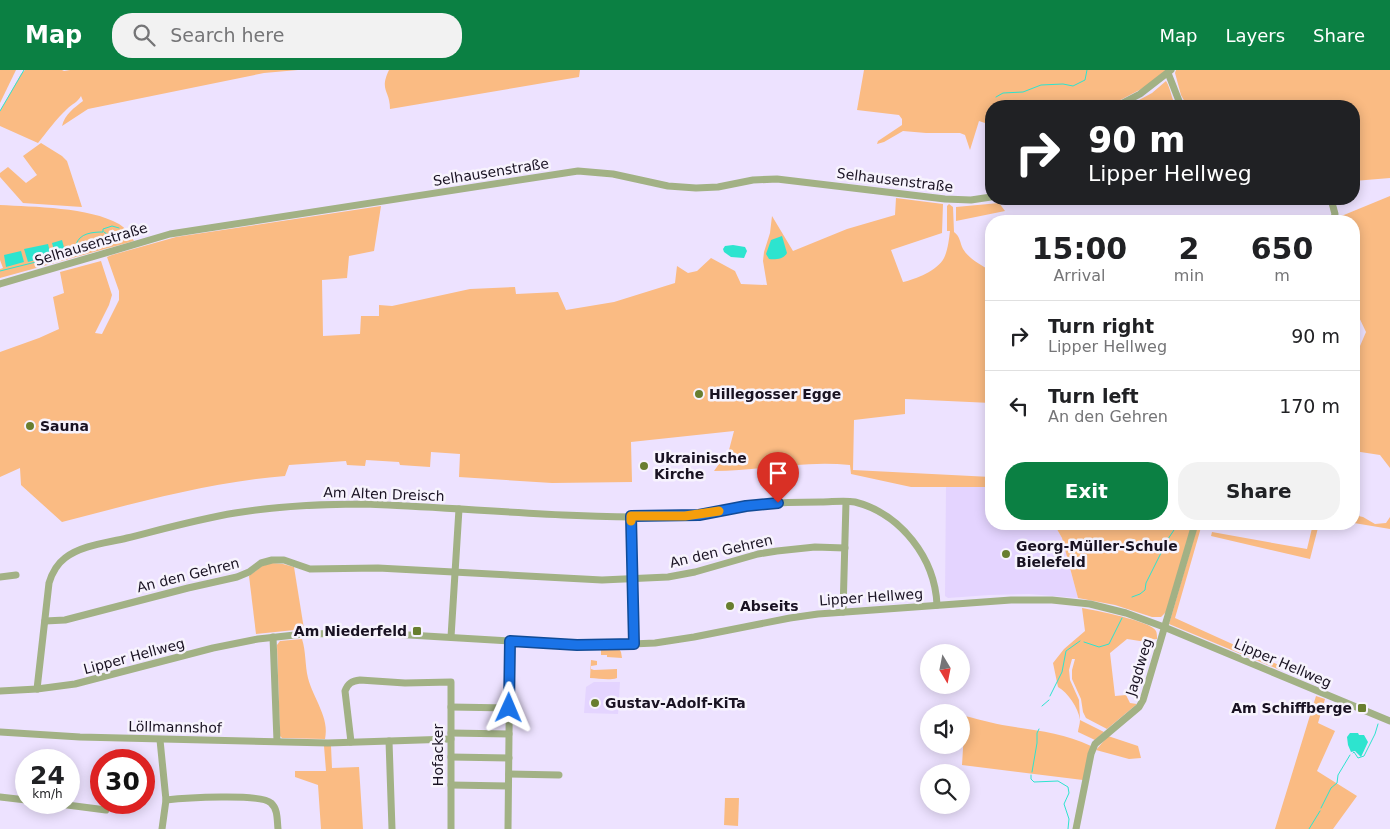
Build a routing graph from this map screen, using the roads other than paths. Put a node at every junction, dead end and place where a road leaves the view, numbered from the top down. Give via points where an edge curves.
1 (1170, 72) edge
2 (1128, 100) edge
3 (1179, 100) edge
4 (985, 198) edge
5 (0, 284) edge
6 (846, 502) junction
7 (459, 509) junction
8 (631, 516) junction
9 (1193, 530) edge
10 (845, 548) junction
11 (455, 572) junction
12 (16, 575) dead end
13 (0, 577) edge
14 (633, 579) junction
15 (937, 605) junction
16 (843, 612) junction
17 (45, 621) junction
18 (1164, 627) junction
19 (273, 637) junction
20 (451, 638) junction
21 (510, 641) junction
22 (634, 644) junction
23 (37, 689) junction
24 (0, 691) edge
25 (451, 707) junction
26 (509, 708) junction
27 (1390, 721) edge
28 (0, 732) edge
29 (509, 734) junction
30 (451, 736) junction
31 (160, 740) junction
32 (277, 741) junction
33 (389, 741) junction
34 (350, 742) junction
35 (451, 757) junction
36 (509, 758) junction
37 (509, 774) junction
38 (559, 775) dead end
39 (451, 785) junction
40 (508, 786) junction
41 (0, 797) edge
42 (15, 799) edge
43 (166, 800) junction
44 (162, 829) edge
45 (278, 829) edge
46 (392, 829) edge
47 (451, 829) edge
48 (508, 829) edge
49 (1076, 829) edge

1 - 2 street
1 - 3 street
4 - 5 street, Selhausenstraße via 945,199 777,179 718,187 668,186 613,174 578,171 177,233
6 - 8 street, Am Alten Dreisch via 754,505 685,516
6 - 10 street
6 - 15 street, Am Alten Dreisch via 858,503 879,513 910,538 932,575
7 - 8 street, Am Alten Dreisch
7 - 11 street
7 - 17 street, Am Alten Dreisch via 365,504 283,507 188,522 82,549 65,558 52,576
8 - 14 street
9 - 18 street, Jagdweg
10 - 14 street, An den Gehren via 777,551 687,574
10 - 16 street
11 - 14 street, An den Gehren via 574,580
11 - 17 street, An den Gehren via 310,569 284,560 272,560 237,577 66,620
11 - 20 street
12 - 13 street
14 - 22 street
15 - 16 street, Lipper Hellweg
15 - 18 street, Lipper Hellweg via 1011,600 1072,601 1126,613
16 - 22 street, Lipper Hellweg via 799,616 694,637
17 - 23 street, Am Alten Dreisch
18 - 27 street, Lipper Hellweg
18 - 49 street, Jagdweg via 1139,707 1095,744
19 - 20 street, Lipper Hellweg via 358,632
19 - 23 street, Lipper Hellweg via 213,648 75,684
19 - 32 street
20 - 21 street, Lipper Hellweg
21 - 22 street, Lipper Hellweg
21 - 26 street
23 - 24 street, Lipper Hellweg
25 - 26 street
25 - 30 street, Hofacker
25 - 34 street, Hofacker via 451,682 352,682 346,691
26 - 29 street
28 - 31 street, Löllmannshof
29 - 30 street
29 - 36 street
30 - 33 street, Löllmannshof
30 - 35 street, Hofacker
31 - 32 street, Löllmannshof
31 - 43 street
32 - 34 street, Löllmannshof
33 - 34 street, Löllmannshof
33 - 46 street
35 - 36 street
35 - 39 street, Hofacker
36 - 37 street
37 - 38 street
37 - 40 street
39 - 40 street
39 - 47 street, Hofacker
40 - 48 street
41 - 42 street
43 - 44 street
43 - 45 street via 264,799 275,808

